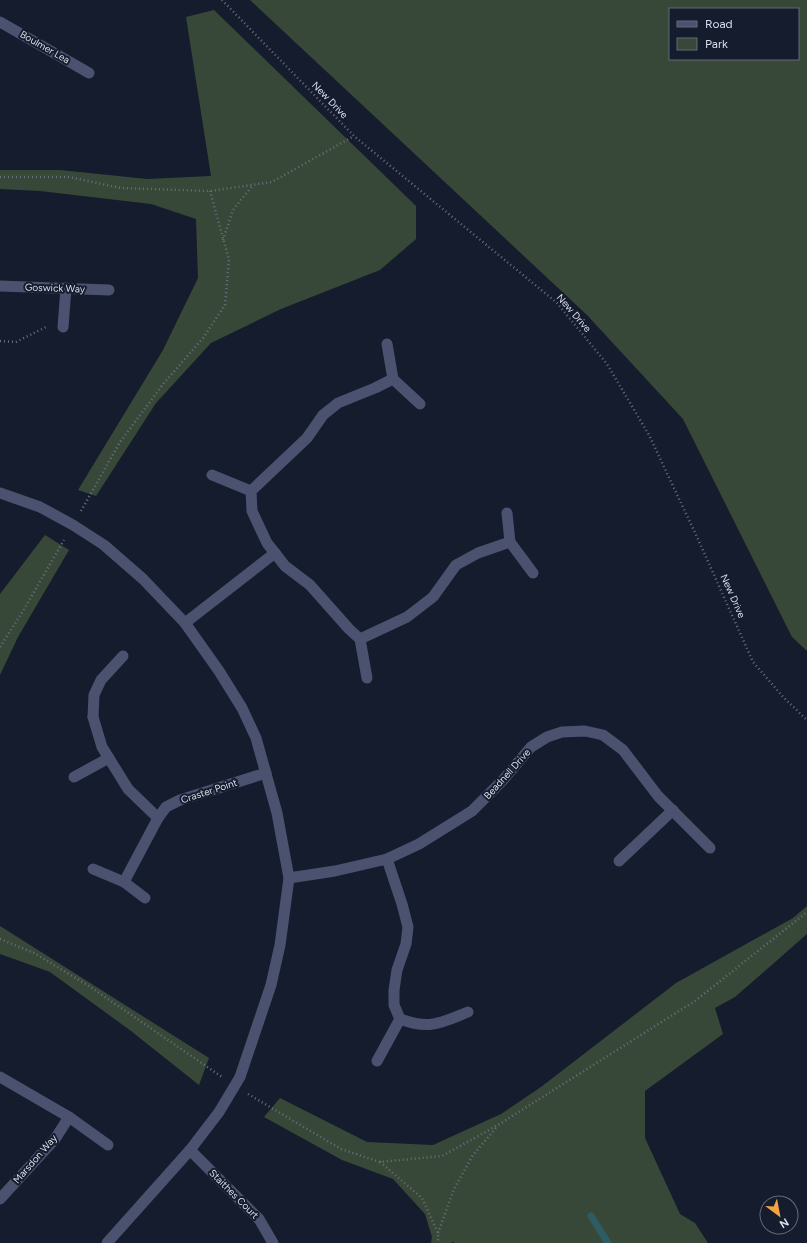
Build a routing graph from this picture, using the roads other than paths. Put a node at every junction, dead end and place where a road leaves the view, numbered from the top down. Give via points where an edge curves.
1 (0, 22) edge
2 (90, 73) dead end
3 (0, 286) edge
4 (66, 288) junction
5 (110, 290) dead end
6 (63, 327) road end
7 (386, 344) dead end
8 (393, 379) junction
9 (420, 404) dead end
10 (212, 475) dead end
11 (251, 491) junction
12 (0, 493) edge
13 (508, 513) dead end
14 (510, 542) junction
15 (274, 553) junction
16 (532, 573) dead end
17 (185, 623) junction
18 (360, 639) junction
19 (123, 656) dead end
20 (367, 678) dead end
21 (109, 758) junction
22 (266, 773) junction
23 (74, 777) dead end
24 (673, 810) junction
25 (158, 818) junction
26 (710, 848) dead end
27 (387, 859) junction
28 (619, 861) dead end
29 (93, 870) dead end
30 (289, 878) junction
31 (124, 882) junction
32 (145, 898) dead end
33 (468, 1012) dead end
34 (400, 1019) junction
35 (377, 1061) dead end
36 (0, 1077) edge
37 (69, 1117) junction
38 (108, 1145) dead end
39 (190, 1150) junction
40 (0, 1199) edge
41 (107, 1243) edge
42 (273, 1243) edge

1 - 2 street, Boulmer Lea
3 - 4 street, Goswick Way
4 - 5 street, Goswick Way
4 - 6 street
7 - 8 street
8 - 9 street
8 - 11 street via 338,403 323,415 307,438
10 - 11 street
11 - 15 street via 252,512
12 - 17 street via 40,507 104,545 143,579
13 - 14 street
14 - 16 street
14 - 18 street via 478,553 456,565 433,598 406,617
15 - 17 street
15 - 18 street via 285,566 310,585
17 - 22 street via 219,670 242,708 256,738
18 - 20 street
19 - 21 street via 101,680 94,695 93,717 102,747
21 - 23 street
21 - 25 street via 128,789
22 - 25 street, Craster Point via 180,800 166,807
22 - 30 street via 277,813
24 - 26 street, Beadnell Drive
24 - 27 street, Beadnell Drive via 658,796 623,750 603,735 584,731 562,732 547,737 531,747 472,811 419,844
24 - 28 street
25 - 31 street, Craster Point
27 - 30 street, Beadnell Drive
27 - 34 street via 408,926 394,990 394,1005
29 - 31 street
30 - 39 street via 280,945 271,985 240,1078 219,1112
31 - 32 street
33 - 34 street via 429,1026
34 - 35 street
36 - 37 street
37 - 38 street
37 - 40 street, Marsdon Way via 55,1139
39 - 41 street
39 - 42 street, Staithes Court via 259,1219

